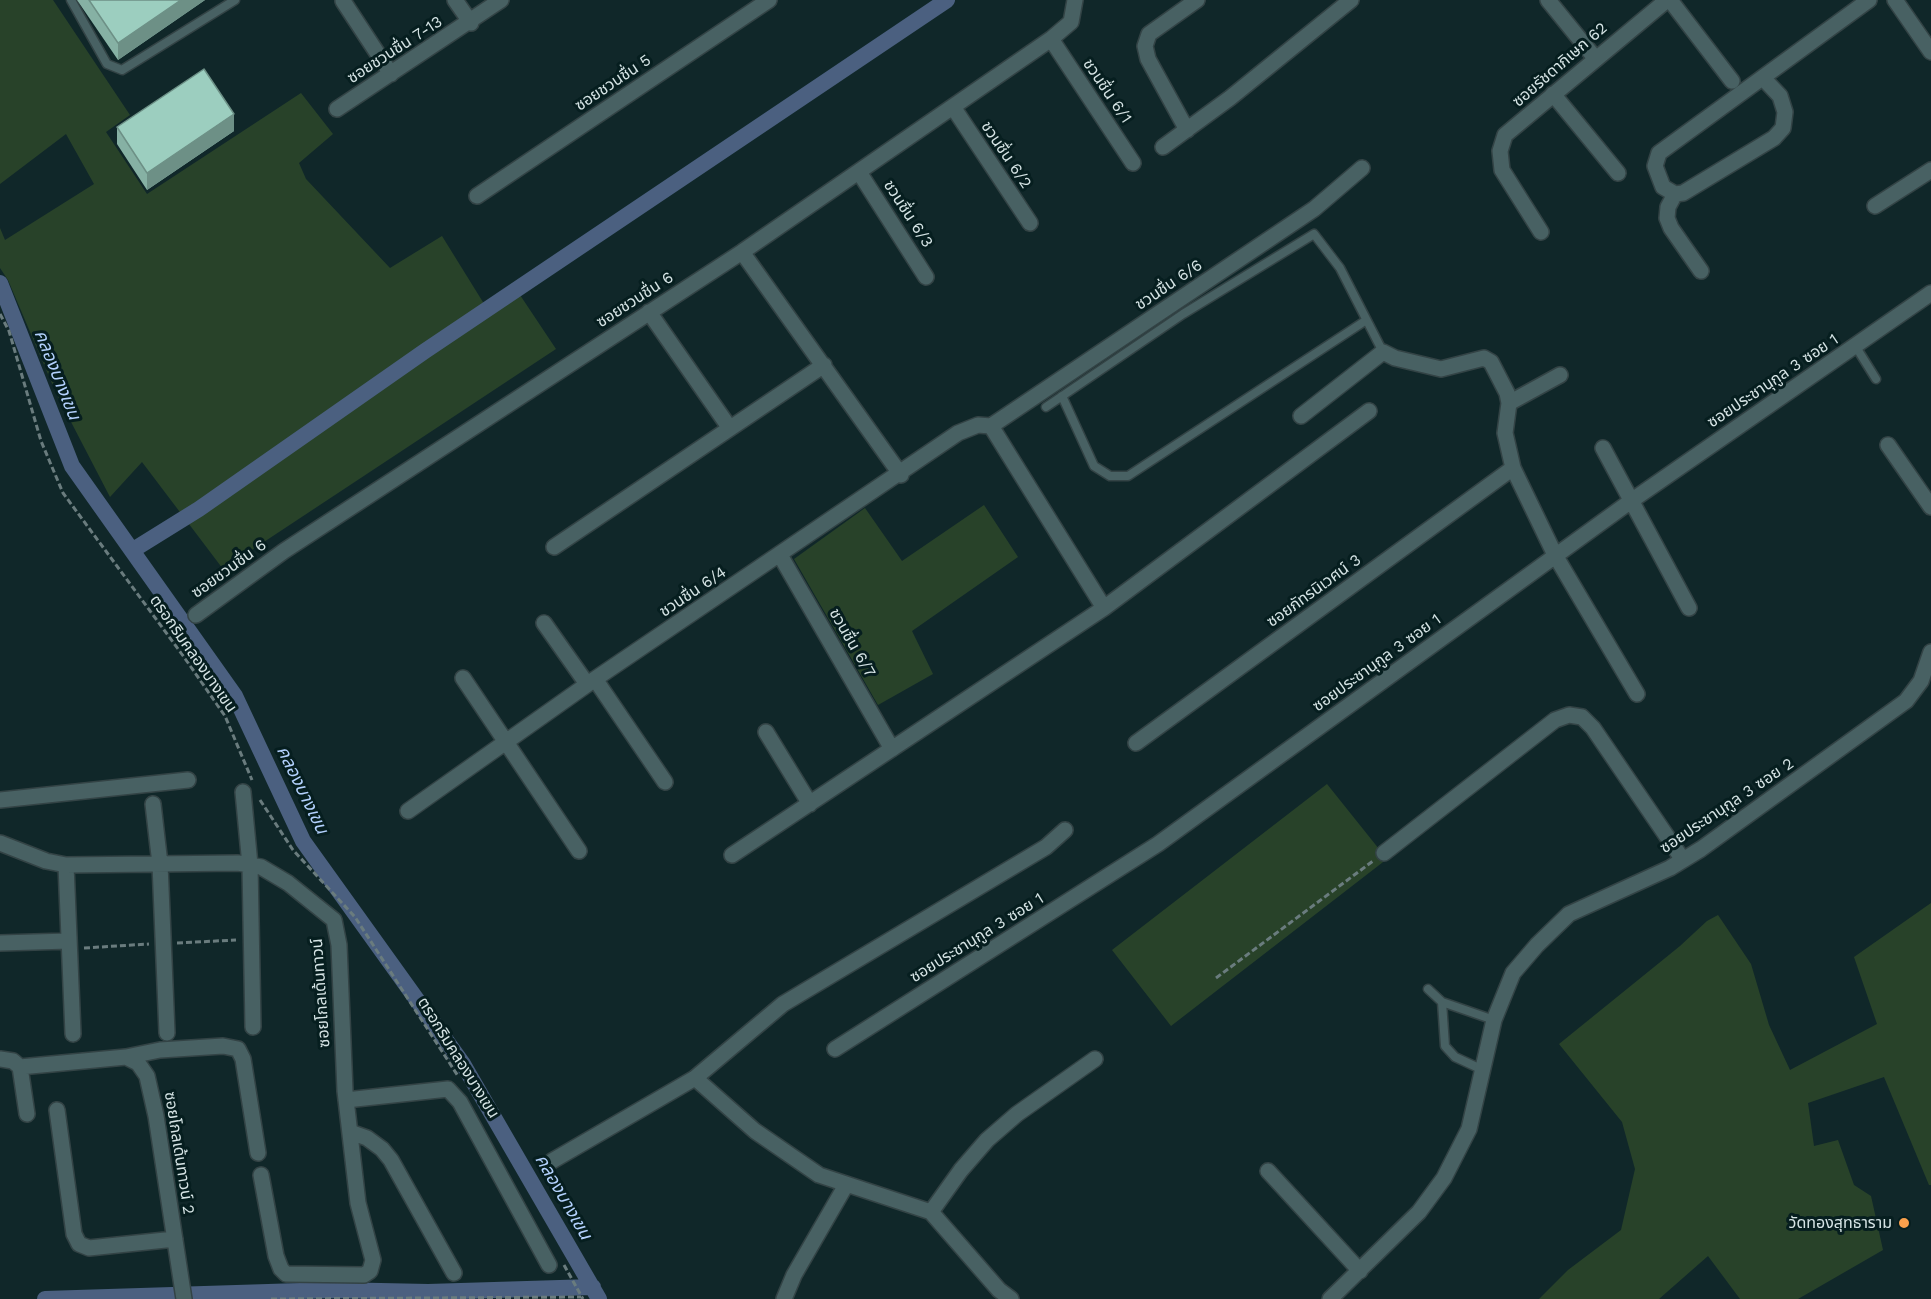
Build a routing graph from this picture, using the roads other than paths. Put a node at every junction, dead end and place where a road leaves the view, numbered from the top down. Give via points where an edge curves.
1 (71, 0) edge
2 (235, 0) edge
3 (455, 0) edge
4 (501, 0) edge
5 (768, 0) edge
6 (1075, 0) edge
7 (1197, 0) edge
8 (1351, 0) edge
9 (1548, 0) edge
10 (1869, 0) edge
11 (1895, 0) edge
12 (343, 1) edge
13 (1664, 1) edge
14 (471, 23) junction
15 (1051, 39) junction
16 (1931, 52) edge
17 (1595, 58) junction
18 (391, 74) junction
19 (1763, 78) junction
20 (1732, 81) dead end
21 (1553, 94) junction
22 (953, 107) junction
23 (337, 109) dead end
24 (1187, 130) junction
25 (1163, 147) dead end
26 (1133, 163) dead end
27 (1362, 168) dead end
28 (1931, 170) edge
29 (859, 172) junction
30 (1618, 173) dead end
31 (1675, 194) junction
32 (477, 196) dead end
33 (1875, 206) dead end
34 (1030, 223) dead end
35 (1541, 232) dead end
36 (742, 252) junction
37 (1701, 271) dead end
38 (926, 277) dead end
39 (1931, 293) edge
40 (649, 312) junction
41 (1365, 321) junction
42 (1856, 347) junction
43 (1383, 352) junction
44 (824, 365) junction
45 (1560, 375) dead end
46 (1876, 379) dead end
47 (1062, 396) junction
48 (1509, 403) junction
49 (1046, 407) dead end
50 (1369, 411) dead end
51 (1301, 416) dead end
52 (991, 426) junction
53 (729, 427) junction
54 (1888, 445) dead end
55 (1602, 448) dead end
56 (1513, 468) junction
57 (901, 475) junction
58 (1631, 501) junction
59 (1931, 507) edge
60 (554, 547) dead end
61 (780, 555) junction
62 (1556, 555) junction
63 (1104, 608) junction
64 (1689, 608) dead end
65 (196, 615) dead end
66 (544, 623) dead end
67 (1931, 652) edge
68 (463, 678) dead end
69 (591, 682) junction
70 (1637, 694) dead end
71 (766, 732) dead end
72 (508, 743) junction
73 (1136, 743) dead end
74 (892, 750) junction
75 (188, 780) dead end
76 (665, 782) dead end
77 (249, 790) road end
78 (0, 800) edge
79 (153, 804) dead end
80 (810, 804) junction
81 (408, 811) dead end
82 (1065, 830) dead end
83 (0, 843) edge
84 (579, 851) dead end
85 (1384, 853) road end
86 (732, 855) dead end
87 (1683, 860) junction
88 (160, 864) junction
89 (66, 865) junction
90 (250, 865) junction
91 (69, 940) junction
92 (0, 943) edge
93 (1428, 989) dead end
94 (1442, 1002) junction
95 (1494, 1020) junction
96 (253, 1027) dead end
97 (167, 1033) dead end
98 (73, 1034) dead end
99 (835, 1049) dead end
100 (126, 1057) junction
101 (0, 1059) edge
102 (1095, 1059) dead end
103 (20, 1068) junction
104 (1483, 1070) junction
105 (695, 1078) junction
106 (346, 1100) junction
107 (57, 1110) dead end
108 (27, 1114) dead end
109 (350, 1132) junction
110 (258, 1153) dead end
111 (552, 1161) dead end
112 (1269, 1171) dead end
113 (261, 1175) dead end
114 (846, 1185) junction
115 (931, 1212) junction
116 (175, 1239) junction
117 (555, 1262) road end
118 (1360, 1271) junction
119 (454, 1273) dead end
120 (1001, 1296) edge
121 (184, 1299) edge
122 (784, 1299) edge
123 (1330, 1299) edge

1 - 2 lane via 107,64 123,70
3 - 14 street
4 - 14 street, ซอยชวนชื่น 7-13
5 - 32 street, ซอยชวนชื่น 5
6 - 15 street, ซอยชวนชื่น 6 via 1071,22
7 - 24 street via 1149,34 1145,46 1148,59
8 - 24 street
9 - 17 street
10 - 19 street
11 - 16 street
12 - 18 street
13 - 17 street, ซอยรัชดาภิเษก 62
13 - 20 street
14 - 18 street, ซอยชวนชื่น 7-13
15 - 22 street, ซอยชวนชื่น 6
15 - 26 street, ชวนชื่น 6/1
17 - 21 street, ซอยรัชดาภิเษก 62
18 - 23 street, ซอยชวนชื่น 7-13
19 - 31 street via 1659,153 1655,166 1663,187
19 - 31 street via 1780,96 1785,112 1783,128 1765,144 1683,193
21 - 30 street
21 - 35 street, ซอยรัชดาภิเษก 62 via 1505,135 1500,151 1502,170
22 - 29 street, ซอยชวนชื่น 6
22 - 34 street, ชวนชื่น 6/2
24 - 25 street
27 - 52 street, ชวนชื่น 6/6 via 1314,209
28 - 33 street
29 - 36 street, ซอยชวนชื่น 6
29 - 38 street, ชวนชื่น 6/3
31 - 37 street via 1667,218
36 - 40 street, ซอยชวนชื่น 6
36 - 44 street
39 - 42 street, ซอยประชานุกูล 3 ซอย 1
40 - 53 street
40 - 65 street, ซอยชวนชื่น 6 via 284,551
41 - 43 lane
41 - 47 lane via 1128,476 1110,476 1094,466
41 - 47 lane via 1340,268 1314,234 1183,314
42 - 46 lane
42 - 58 street, ซอยประชานุกูล 3 ซอย 1
43 - 48 street via 1441,369 1484,358 1499,374
43 - 51 street
44 - 53 street
44 - 57 street
45 - 48 street
47 - 49 lane
48 - 56 street via 1504,433
50 - 63 street
52 - 57 street, ชวนชื่น 6/4 via 968,428
52 - 63 street
53 - 60 street
54 - 59 street
55 - 58 street
56 - 62 street
56 - 73 street, ซอยภัทรนิเวศน์ 3
57 - 61 street, ชวนชื่น 6/4
58 - 62 street, ซอยประชานุกูล 3 ซอย 1
58 - 64 street
61 - 69 street, ชวนชื่น 6/4
61 - 74 street, ชวนชื่น 6/7
62 - 70 street
62 - 99 street, ซอยประชานุกูล 3 ซอย 1 via 1158,844
63 - 74 street
66 - 69 street
67 - 87 street, ซอยประชานุกูล 3 ซอย 2 via 1921,681 1906,701
68 - 72 street
69 - 72 street, ชวนชื่น 6/4
69 - 76 street
71 - 80 street
72 - 81 street, ชวนชื่น 6/4
72 - 84 street
74 - 80 street
75 - 78 street
77 - 90 street
79 - 88 street
80 - 86 street
82 - 105 street via 1046,847 783,1004
83 - 89 street, ซอยโกลเด้นทาวน์
85 - 87 street via 1555,720 1569,715 1582,717 1593,728
87 - 95 street, ซอยประชานุกูล 3 ซอย 2 via 1569,914 1513,973
88 - 89 street, ซอยโกลเด้นทาวน์
88 - 90 street, ซอยโกลเด้นทาวน์
88 - 97 street
89 - 91 street
90 - 96 street
90 - 106 street, ซอยโกลเด้นทาวน์ via 288,883 333,920 339,945
91 - 92 street
91 - 98 street
93 - 94 lane
94 - 95 lane
94 - 104 lane via 1445,1046 1455,1057
95 - 104 street, ซอยประชานุกูล 3 ซอย 2
100 - 103 street
100 - 110 street via 160,1050 223,1046 238,1049 243,1059
100 - 116 street, ซอยโกลเด้นทาวน์ 2 via 138,1063 147,1076
101 - 103 street via 13,1060
102 - 115 street via 987,1140
103 - 108 street
104 - 118 street, ซอยประชานุกูล 3 ซอย 2 via 1469,1129 1444,1178 1419,1212
105 - 111 street
105 - 114 street via 755,1131 819,1175
106 - 109 street, ซอยโกลเด้นทาวน์
106 - 117 street via 448,1089 460,1102
107 - 116 street via 74,1234 79,1244 90,1248
109 - 113 street, ซอยโกลเด้นทาวน์ via 358,1203 373,1260 370,1271 364,1275 286,1274 276,1256
109 - 119 street via 367,1138 391,1160
112 - 118 street
114 - 115 street
114 - 122 street
115 - 120 street
116 - 121 street, ซอยโกลเด้นทาวน์ 2
118 - 123 street, ซอยประชานุกูล 3 ซอย 2

